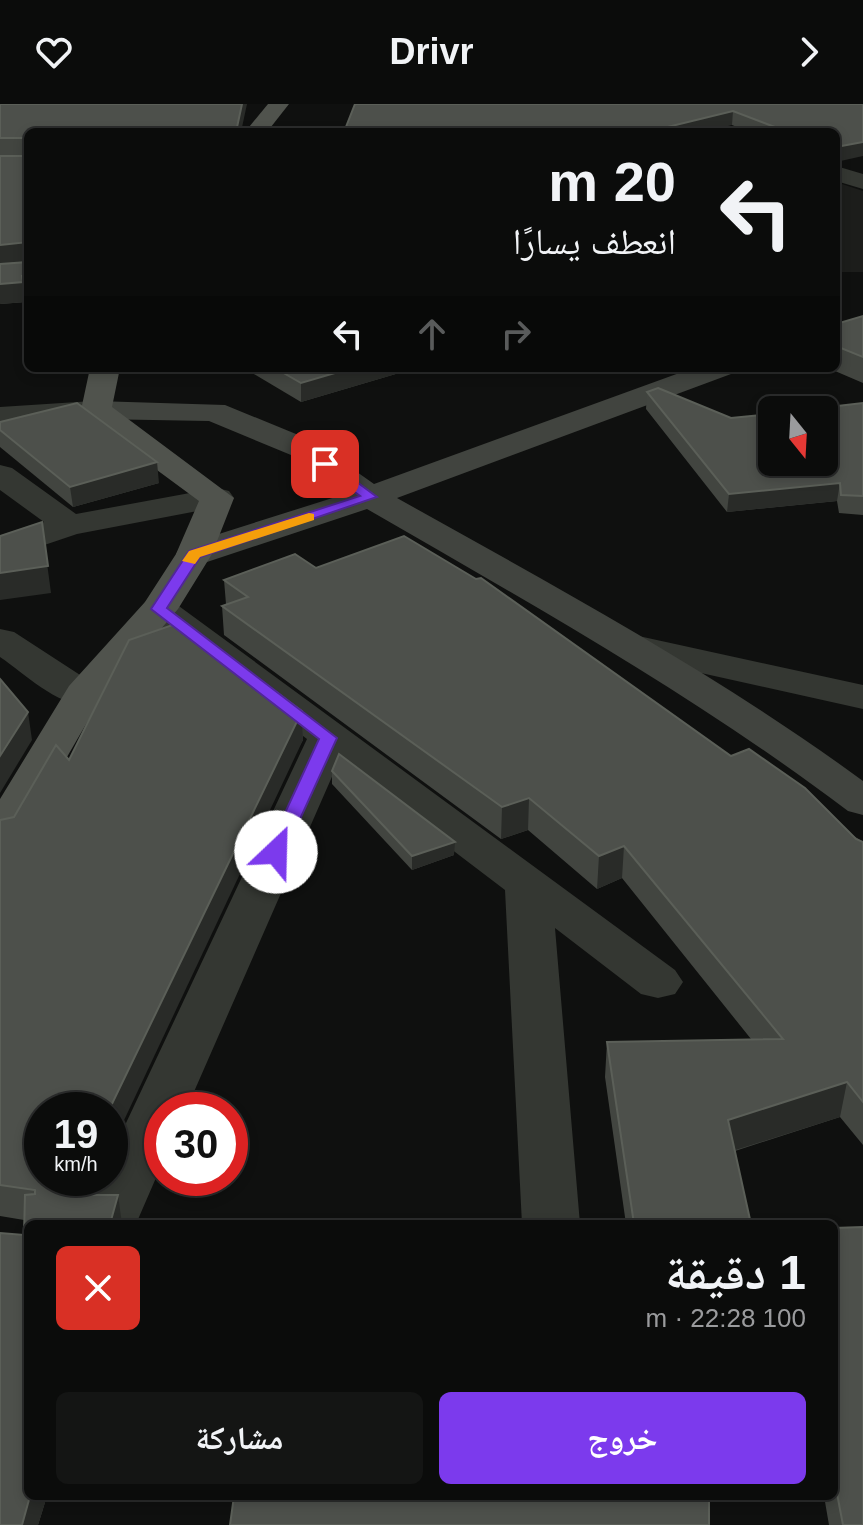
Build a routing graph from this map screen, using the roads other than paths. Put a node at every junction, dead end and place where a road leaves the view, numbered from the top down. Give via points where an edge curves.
1 (279, 104) edge
2 (259, 128) edge
3 (840, 174) edge
4 (863, 182) edge
5 (104, 372) edge
6 (710, 372) edge
7 (96, 410) junction
8 (0, 416) edge
9 (0, 475) edge
10 (370, 497) junction
11 (217, 498) junction
12 (70, 525) junction
13 (0, 549) edge
14 (194, 554) junction
15 (159, 609) junction
16 (0, 640) edge
17 (634, 647) junction
18 (83, 695) junction
19 (863, 697) edge
20 (328, 738) junction
21 (863, 802) edge
22 (0, 836) edge
23 (528, 887) junction
24 (658, 982) dead end
25 (109, 1220) edge
26 (551, 1220) edge

1 - 2 main road
3 - 4 street
5 - 7 main road
6 - 10 main road
7 - 8 street
7 - 10 main road via 214,412 302,448
7 - 11 main road
9 - 12 street
10 - 14 main road
10 - 17 main road
11 - 12 street
11 - 14 main road
12 - 13 street
14 - 15 main road
15 - 18 main road
15 - 20 street
16 - 18 street
17 - 19 street
17 - 21 main road via 776,737
18 - 22 main road
20 - 23 street
20 - 25 street
23 - 24 street
23 - 26 street

